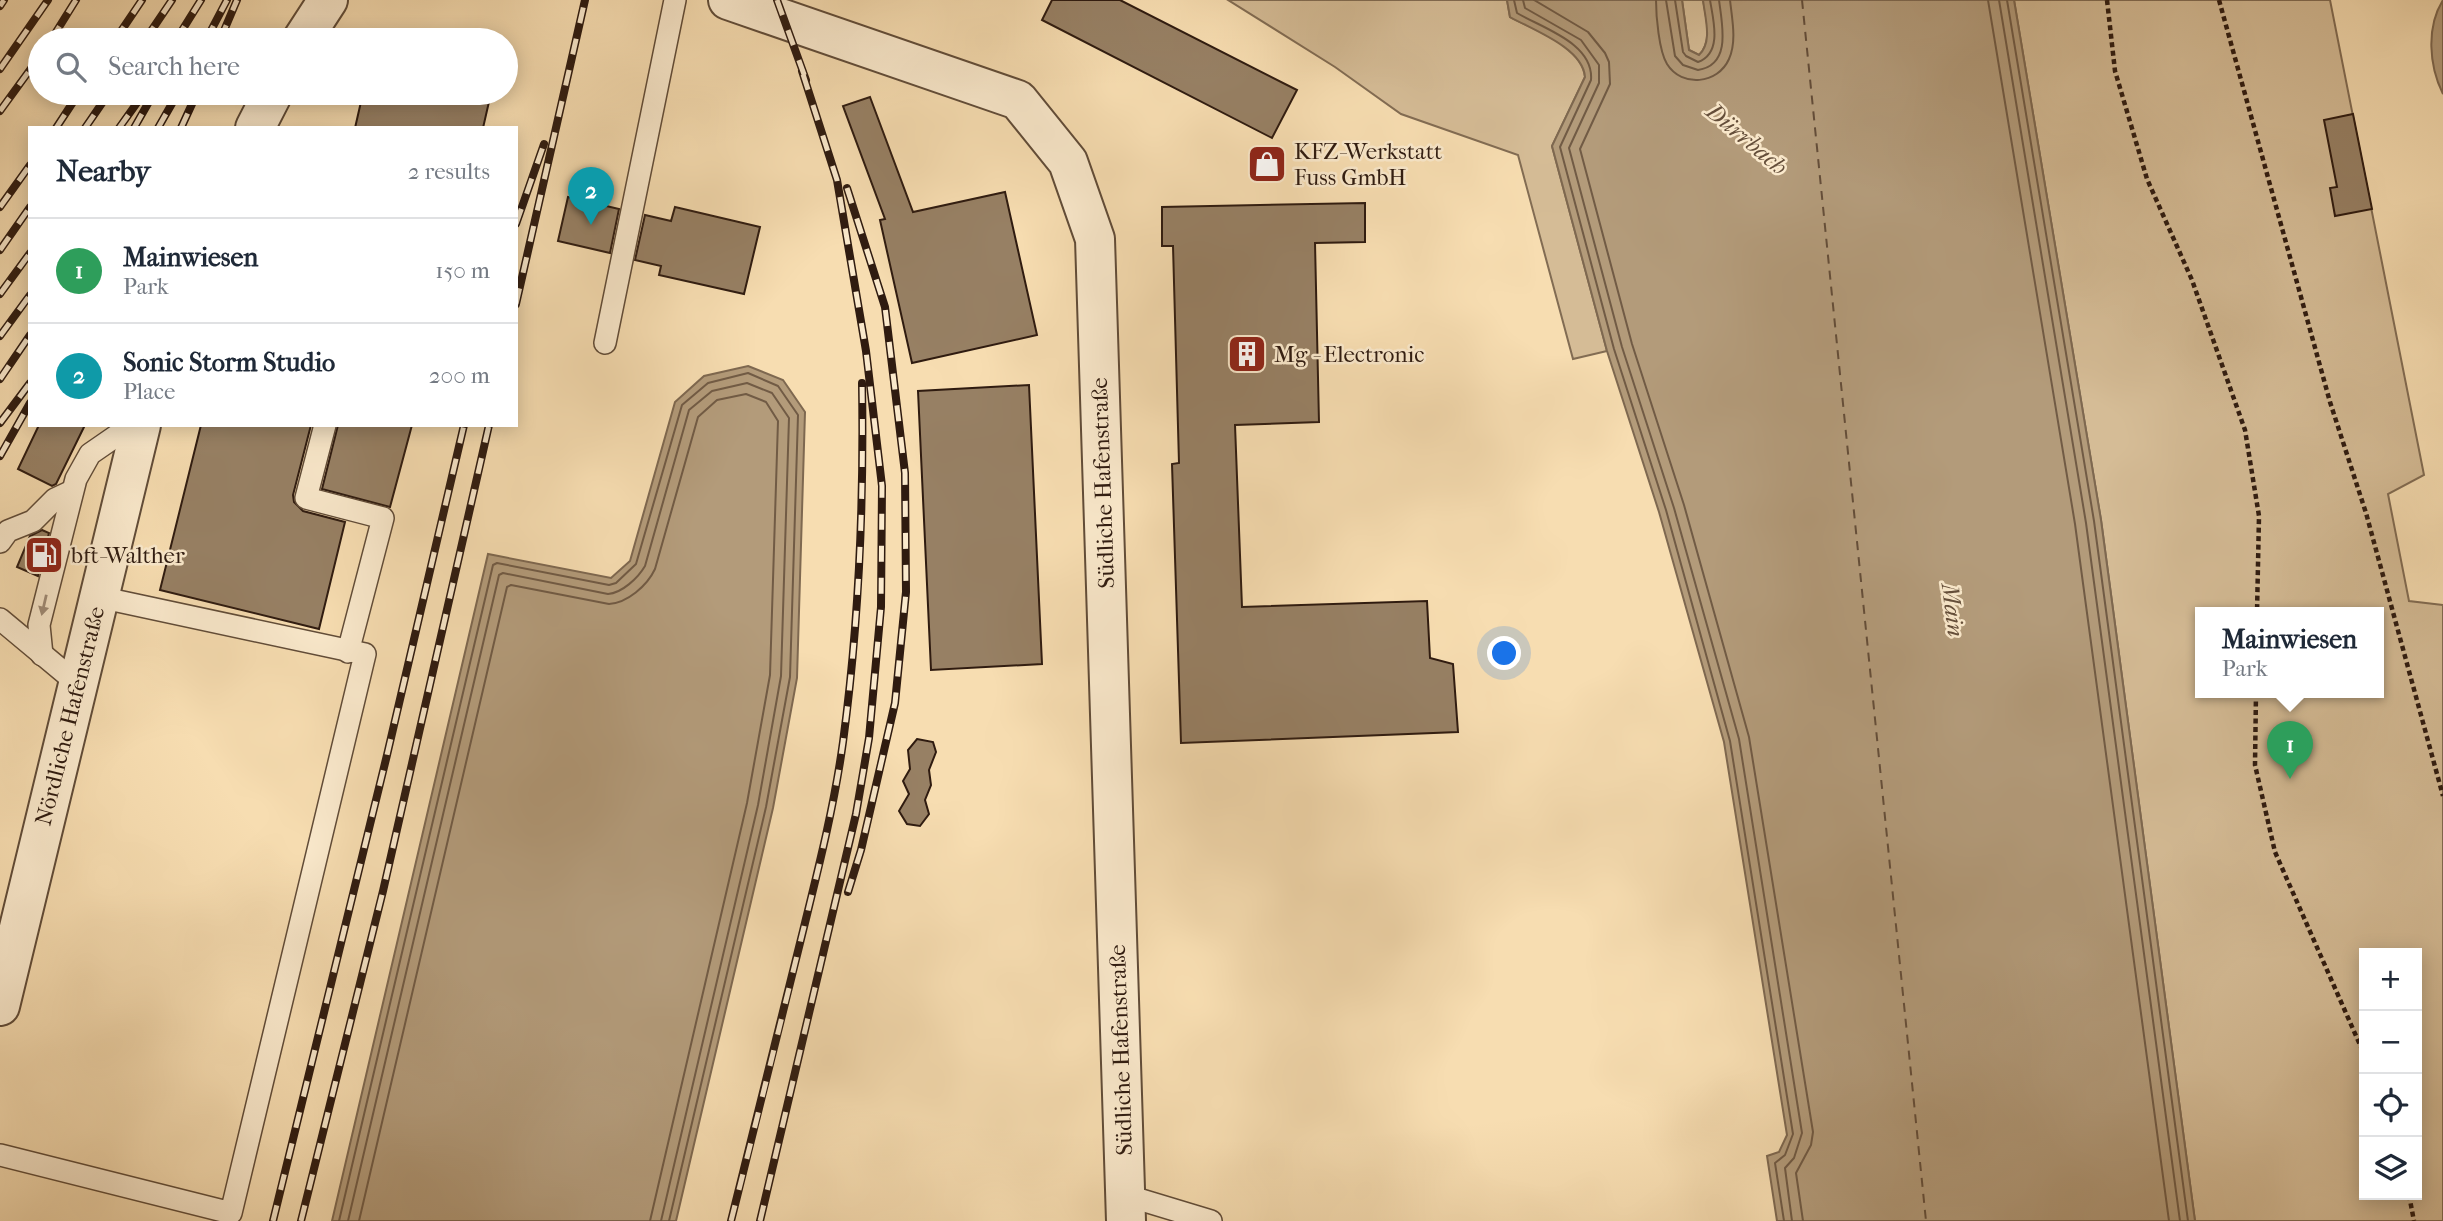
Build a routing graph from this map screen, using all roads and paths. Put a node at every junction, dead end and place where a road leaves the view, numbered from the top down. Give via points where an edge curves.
1 (328, 0) edge
2 (675, 0) edge
3 (728, 0) edge
4 (2107, 0) edge
5 (2219, 0) edge
6 (310, 28) edge
7 (267, 105) edge
8 (257, 126) edge
9 (605, 343) dead end
10 (129, 427) edge
11 (141, 427) edge
12 (324, 427) edge
13 (72, 491) junction
14 (0, 542) edge
15 (99, 597) junction
16 (2257, 607) edge
17 (0, 619) edge
18 (348, 652) junction
19 (43, 655) junction
20 (78, 684) junction
21 (2256, 698) edge
22 (2443, 796) edge
23 (0, 1006) edge
24 (2359, 1043) edge
25 (0, 1155) edge
26 (2410, 1200) edge
27 (1125, 1208) edge
28 (1211, 1221) edge
29 (2414, 1221) edge

1 - 6 street
2 - 9 lane
3 - 27 street, Südliche Hafenstraße via 1018,100 1068,162 1096,239
4 - 16 path via 2115,71 2147,179 2192,280 2245,430 2259,516
5 - 22 path
7 - 8 street
10 - 13 lane via 90,454
11 - 15 street, Nördliche Hafenstraße
12 - 18 lane via 306,498 383,519
13 - 14 lane via 55,499 33,521 8,531
13 -> 19 lane via 39,625
15 - 18 lane
15 - 20 street, Nördliche Hafenstraße
17 - 19 lane
18 - 25 lane via 365,654 231,1213
19 - 20 lane
20 - 23 street, Nördliche Hafenstraße
21 - 24 path via 2255,765 2275,852
26 - 29 path
27 - 28 lane, Südliche Hafenstraße

